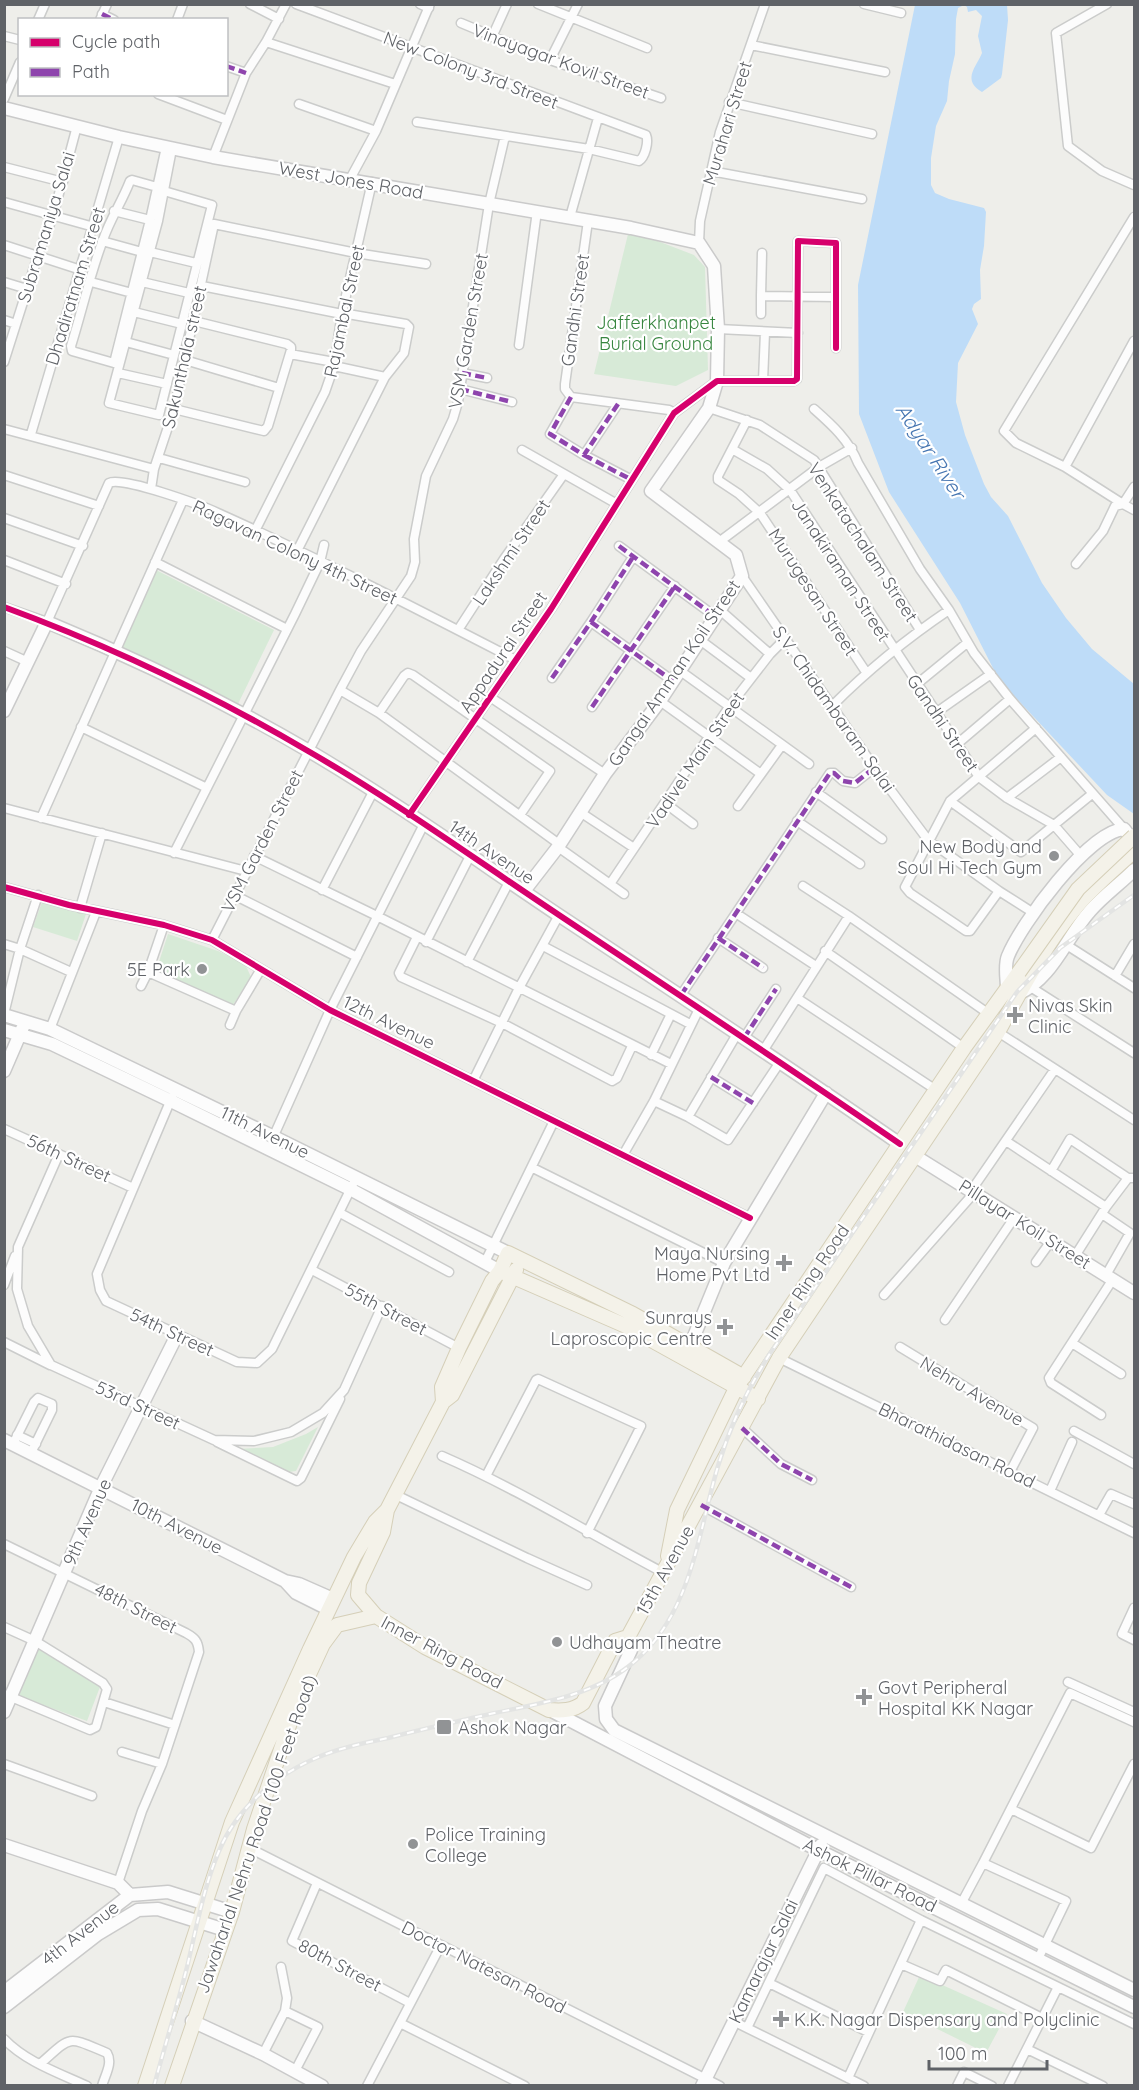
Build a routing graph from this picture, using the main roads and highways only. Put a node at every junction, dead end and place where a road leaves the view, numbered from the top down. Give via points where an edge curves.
1 (1129, 833) edge
2 (1134, 851) edge
3 (1027, 978) junction
4 (1012, 991) junction
5 (515, 1256) junction
6 (492, 1270) junction
7 (513, 1276) junction
8 (629, 1320) junction
9 (740, 1382) junction
10 (758, 1399) junction
11 (443, 1402) junction
12 (387, 1510) junction
13 (354, 1557) joint
14 (664, 1573) junction
15 (376, 1616) junction
16 (549, 1710) joint
17 (145, 2085) edge
18 (172, 2085) edge

1 - 3 main road, bridge via 1051,924
2 - 3 main road via 1076,907
3 - 4 main road, Inner Ring Road
4 - 9 main road, Inner Ring Road via 964,1048
4 - 10 main road, Inner Ring Road via 998,1032 780,1358
5 - 6 main road, Inner Ring Road
5 - 7 main road
5 - 8 main road
6 - 7 main road
6 - 11 main road, Inner Ring Road via 442,1386
7 - 8 main road
7 - 11 main road via 452,1395
8 - 9 main road
8 - 9 main road via 690,1346
9 - 10 main road
9 - 14 main road, Inner Ring Road via 677,1510
10 - 14 main road, 15th Avenue
11 - 12 main road, Inner Ring Road
12 - 13 main road, Inner Ring Road
12 - 15 main road, Inner Ring Road via 383,1533 359,1583 358,1595
13 - 17 main road, Jawaharlal Nehru Road (100 Feet Road) via 232,1822
14 - 16 main road, 15th Avenue via 628,1637 615,1641 583,1703 568,1710
15 - 16 main road, Inner Ring Road via 425,1647
15 - 18 main road, Jawaharlal Nehru Road (100 Feet Road) via 337,1625 323,1644 299,1696 232,1912

